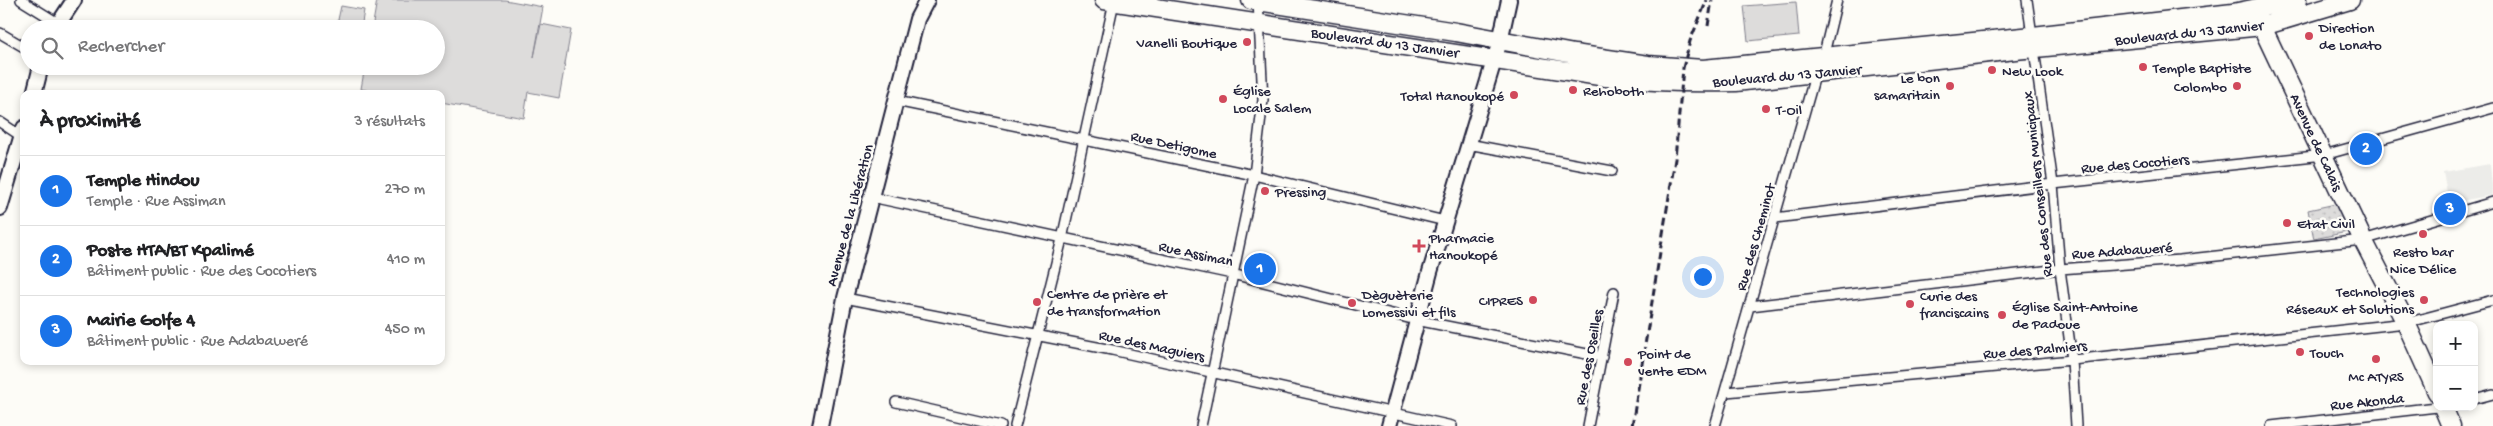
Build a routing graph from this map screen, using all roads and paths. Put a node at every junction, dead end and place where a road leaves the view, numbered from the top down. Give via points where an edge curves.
1 (21, 0) edge
2 (74, 0) edge
3 (914, 0) edge
4 (926, 0) edge
5 (1509, 0) edge
6 (1836, 0) edge
7 (2027, 0) edge
8 (2297, 0) edge
9 (2350, 0) edge
10 (1109, 1) edge
11 (2251, 5) edge
12 (1257, 7) edge
13 (918, 14) junction
14 (49, 20) edge
15 (61, 20) edge
16 (2264, 26) junction
17 (0, 33) edge
18 (1500, 41) junction
19 (2034, 42) junction
20 (20, 45) edge
21 (1824, 57) junction
22 (1494, 60) junction
23 (1815, 74) junction
24 (39, 75) edge
25 (35, 90) edge
26 (896, 101) junction
27 (2493, 108) edge
28 (0, 122) edge
29 (20, 131) edge
30 (1084, 139) junction
31 (20, 141) edge
32 (1468, 144) junction
33 (2324, 155) junction
34 (1612, 171) dead end
35 (1254, 175) junction
36 (2053, 184) junction
37 (872, 197) junction
38 (1, 199) edge
39 (2493, 202) edge
40 (1775, 218) junction
41 (1445, 221) junction
42 (1062, 239) junction
43 (2363, 240) junction
44 (2060, 269) junction
45 (1232, 274) junction
46 (1614, 292) dead end
47 (844, 298) junction
48 (2493, 300) edge
49 (1750, 306) junction
50 (1416, 320) junction
51 (2406, 323) junction
52 (1036, 335) junction
53 (1602, 357) junction
54 (2072, 360) junction
55 (1213, 372) junction
56 (2433, 383) edge
57 (1726, 392) junction
58 (2493, 394) edge
59 (2478, 397) edge
60 (896, 402) dead end
61 (2433, 407) edge
62 (2445, 411) edge
63 (1390, 420) edge
64 (820, 426) edge
65 (1001, 426) edge
66 (1015, 426) edge
67 (1200, 426) edge
68 (1452, 426) edge
69 (1588, 426) edge
70 (1715, 426) edge
71 (2076, 426) edge
72 (2271, 426) edge
73 (2451, 426) edge

1 - 14 street
2 - 15 street
3 - 13 street
4 - 13 street
5 - 18 street
6 - 21 street, Rue des Cheminot
7 - 19 street, Rue des Conseillers Municipaux
8 - 11 highway, Boulevard du 13 Janvier
9 - 16 highway, Boulevard du 13 Janvier
10 - 12 highway, Boulevard du 13 Janvier
10 - 30 street
11 - 16 highway, Avenue de Calais
11 - 19 highway, Boulevard du 13 Janvier
12 - 18 highway, Boulevard du 13 Janvier
12 - 22 highway, Boulevard du 13 Janvier
12 - 35 street via 1263,100
13 - 26 street, Avenue de la Libération
16 - 19 highway, Boulevard du 13 Janvier
16 - 33 highway, Avenue de Calais
17 - 20 street
18 - 21 highway, Boulevard du 13 Janvier via 1574,54 1703,69
18 - 22 street
19 - 21 highway, Boulevard du 13 Janvier
19 - 23 highway, Boulevard du 13 Janvier
19 - 36 street, Rue des Conseillers Municipaux
21 - 23 street, Rue des Cheminot
22 - 23 highway, Boulevard du 13 Janvier via 1644,81 1736,82
22 - 32 street
23 - 40 street, Rue des Cheminot
24 - 25 street
26 - 30 street, Rue Detigome
26 - 37 street, Avenue de la Libération
27 - 33 street, Rue des Cocotiers
28 - 29 street
30 - 35 street, Rue Detigome
30 - 42 street
31 - 38 street
32 - 34 street
32 - 41 street
33 - 36 street, Rue des Cocotiers
33 - 43 highway, Avenue de Calais
35 - 41 street, Rue Detigome
35 - 45 street
36 - 40 street, Rue des Cocotiers
36 - 44 street, Rue des Conseillers Municipaux
37 - 42 street, Rue Assiman
37 - 47 street, Avenue de la Libération
39 - 43 street, Rue Adabaweré
40 - 49 street, Rue des Cheminot
41 - 50 street
42 - 45 street, Rue Assiman
42 - 52 street
43 - 44 street, Rue Adabaweré
43 - 51 highway, Avenue de Calais
44 - 49 street, Rue Adabaweré
44 - 54 street, Rue des Conseillers Municipaux
45 - 50 street, Rue Assiman
45 - 55 street
46 - 53 street, Rue des Oseilles
47 - 52 street, Rue des Maguiers
47 - 64 street, Avenue de la Libération
48 - 51 street, Rue des Palmiers
49 - 57 street, Rue des Cheminot
50 - 53 street, Rue Assiman
50 - 63 street
51 - 54 street, Rue des Palmiers
51 - 56 highway, Avenue de Calais
52 - 55 street, Rue des Maguiers
52 - 66 street
53 - 69 street, Rue des Oseilles
54 - 57 street, Rue des Palmiers
54 - 71 street, Rue des Conseillers Municipaux
55 - 63 street, Rue des Maguiers
55 - 67 street
57 - 70 street, Rue des Cheminot
58 - 59 street
60 - 65 street
61 - 72 street, Rue Akonda
62 - 73 highway
63 - 68 street, Rue des Maguiers

